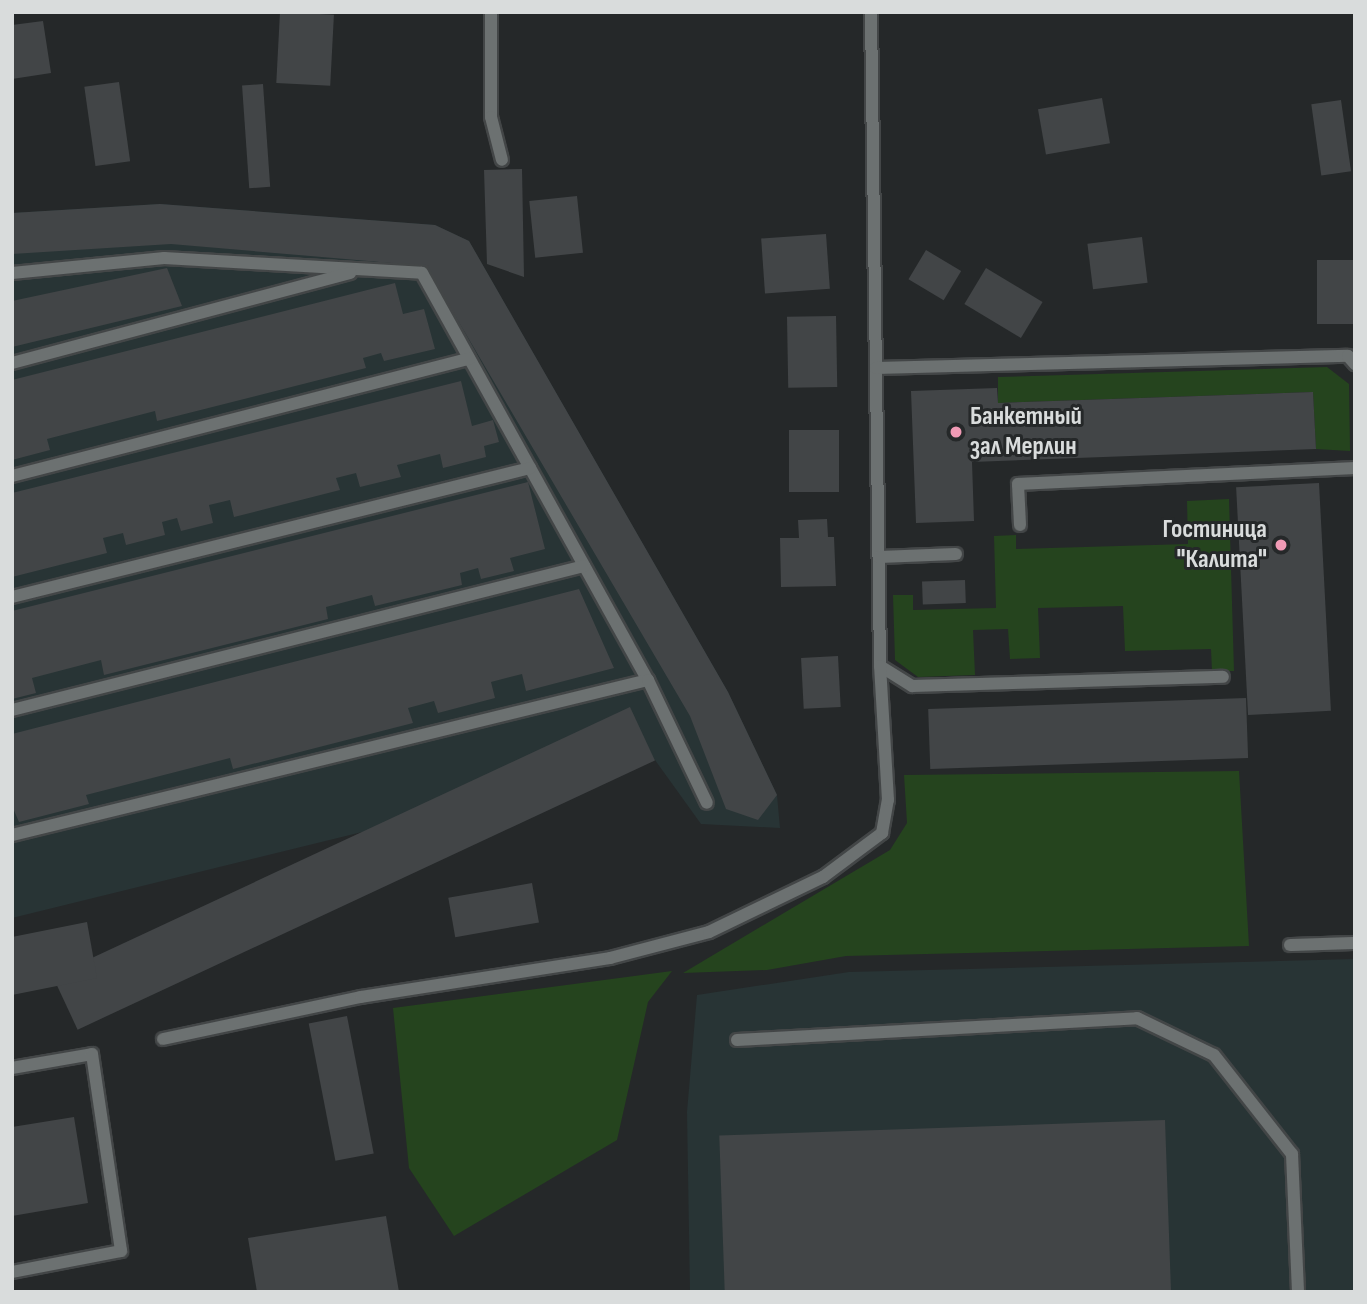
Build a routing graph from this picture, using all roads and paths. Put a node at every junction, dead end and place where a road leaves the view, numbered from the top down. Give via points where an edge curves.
1 (491, 12) edge
2 (871, 12) edge
3 (502, 160) dead end
4 (361, 270) junction
5 (12, 272) edge
6 (469, 359) junction
7 (12, 363) edge
8 (1355, 365) edge
9 (876, 368) junction
10 (530, 468) junction
11 (1355, 468) edge
12 (12, 476) edge
13 (1020, 525) dead end
14 (956, 554) dead end
15 (879, 557) junction
16 (584, 566) junction
17 (12, 597) edge
18 (880, 666) junction
19 (1223, 677) dead end
20 (648, 680) junction
21 (12, 710) edge
22 (707, 803) dead end
23 (12, 835) edge
24 (1355, 943) edge
25 (1290, 944) dead end
26 (163, 1039) dead end
27 (737, 1040) dead end
28 (12, 1068) edge
29 (12, 1272) edge
30 (1298, 1292) edge

1 - 3 lane via 491,117
2 - 9 lane
4 - 5 lane via 164,258
4 - 6 lane via 422,273
4 - 7 lane
6 - 10 lane
6 - 12 lane
8 - 9 lane via 1348,356
9 - 15 lane
10 - 16 lane
10 - 17 lane
11 - 13 lane via 1018,484
14 - 15 lane
15 - 18 lane
16 - 20 lane
16 - 21 lane
18 - 19 lane via 912,686
18 - 26 lane via 888,800 883,833 823,877 709,932 610,958 361,997
20 - 22 lane
20 - 23 lane
24 - 25 lane
27 - 30 lane via 1137,1018 1214,1055 1292,1154
28 - 29 lane via 92,1054 121,1251

